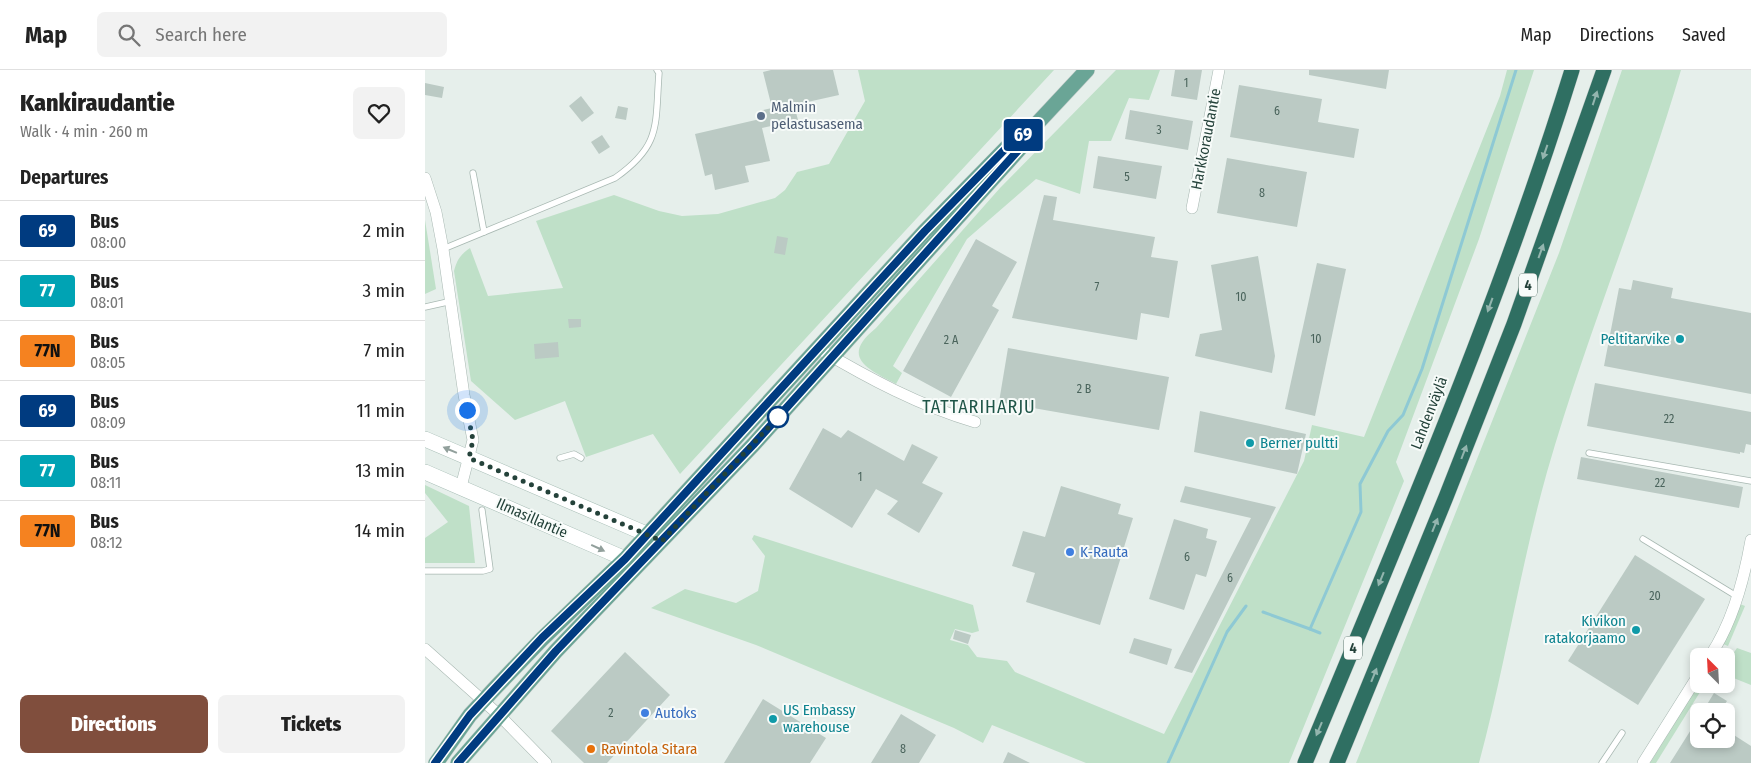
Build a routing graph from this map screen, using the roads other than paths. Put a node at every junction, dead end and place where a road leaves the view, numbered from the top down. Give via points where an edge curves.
1 (657, 70) edge
2 (1087, 70) edge
3 (1219, 70) edge
4 (1572, 70) edge
5 (1604, 70) edge
6 (473, 173) dead end
7 (425, 178) edge
8 (1192, 208) dead end
9 (484, 232) junction
10 (443, 249) junction
11 (452, 301) junction
12 (425, 307) edge
13 (819, 350) junction
14 (975, 422) dead end
15 (425, 439) edge
16 (1589, 453) dead end
17 (469, 458) junction
18 (560, 458) dead end
19 (581, 458) dead end
20 (425, 472) edge
21 (1751, 481) edge
22 (461, 487) junction
23 (482, 510) dead end
24 (655, 538) junction
25 (1643, 539) dead end
26 (1751, 540) edge
27 (632, 562) junction
28 (425, 571) edge
29 (1737, 597) junction
30 (1714, 648) edge
31 (425, 649) edge
32 (1690, 688) edge
33 (483, 702) junction
34 (499, 715) junction
35 (1622, 733) dead end
36 (435, 763) edge
37 (458, 763) edge
38 (547, 763) edge
39 (1305, 763) edge
40 (1337, 763) edge
41 (1602, 763) edge
42 (1643, 763) edge

1 - 9 lane via 655,129 649,146 635,164 615,178
2 - 13 main road via 1030,131 1022,146 925,231
3 - 8 street, Harkkoraudantie
4 -> 39 highway, Lahdenväylä / 4 via 1487,314
40 -> 5 highway, 4 via 1447,497 1549,230
6 - 9 lane
7 - 10 street
9 - 10 lane
10 - 11 street
11 - 12 lane
11 - 17 street via 473,440
13 - 14 street via 940,412
13 - 24 main road via 753,445
17 -> 15 main road, Ilmasillantie
16 - 21 lane
17 - 22 street
17 - 24 main road, Ilmasillantie
18 - 19 lane via 574,454
20 - 22 main road, Ilmasillantie
22 -> 27 main road, Ilmasillantie
23 - 28 lane via 490,569
24 - 27 main road
25 - 29 lane
26 - 29 street
27 - 33 main road via 542,638
27 - 34 main road
29 - 30 street
31 - 33 street
32 - 42 street
33 - 34 street
33 - 36 main road
34 - 37 main road
34 - 38 street
35 - 41 lane

